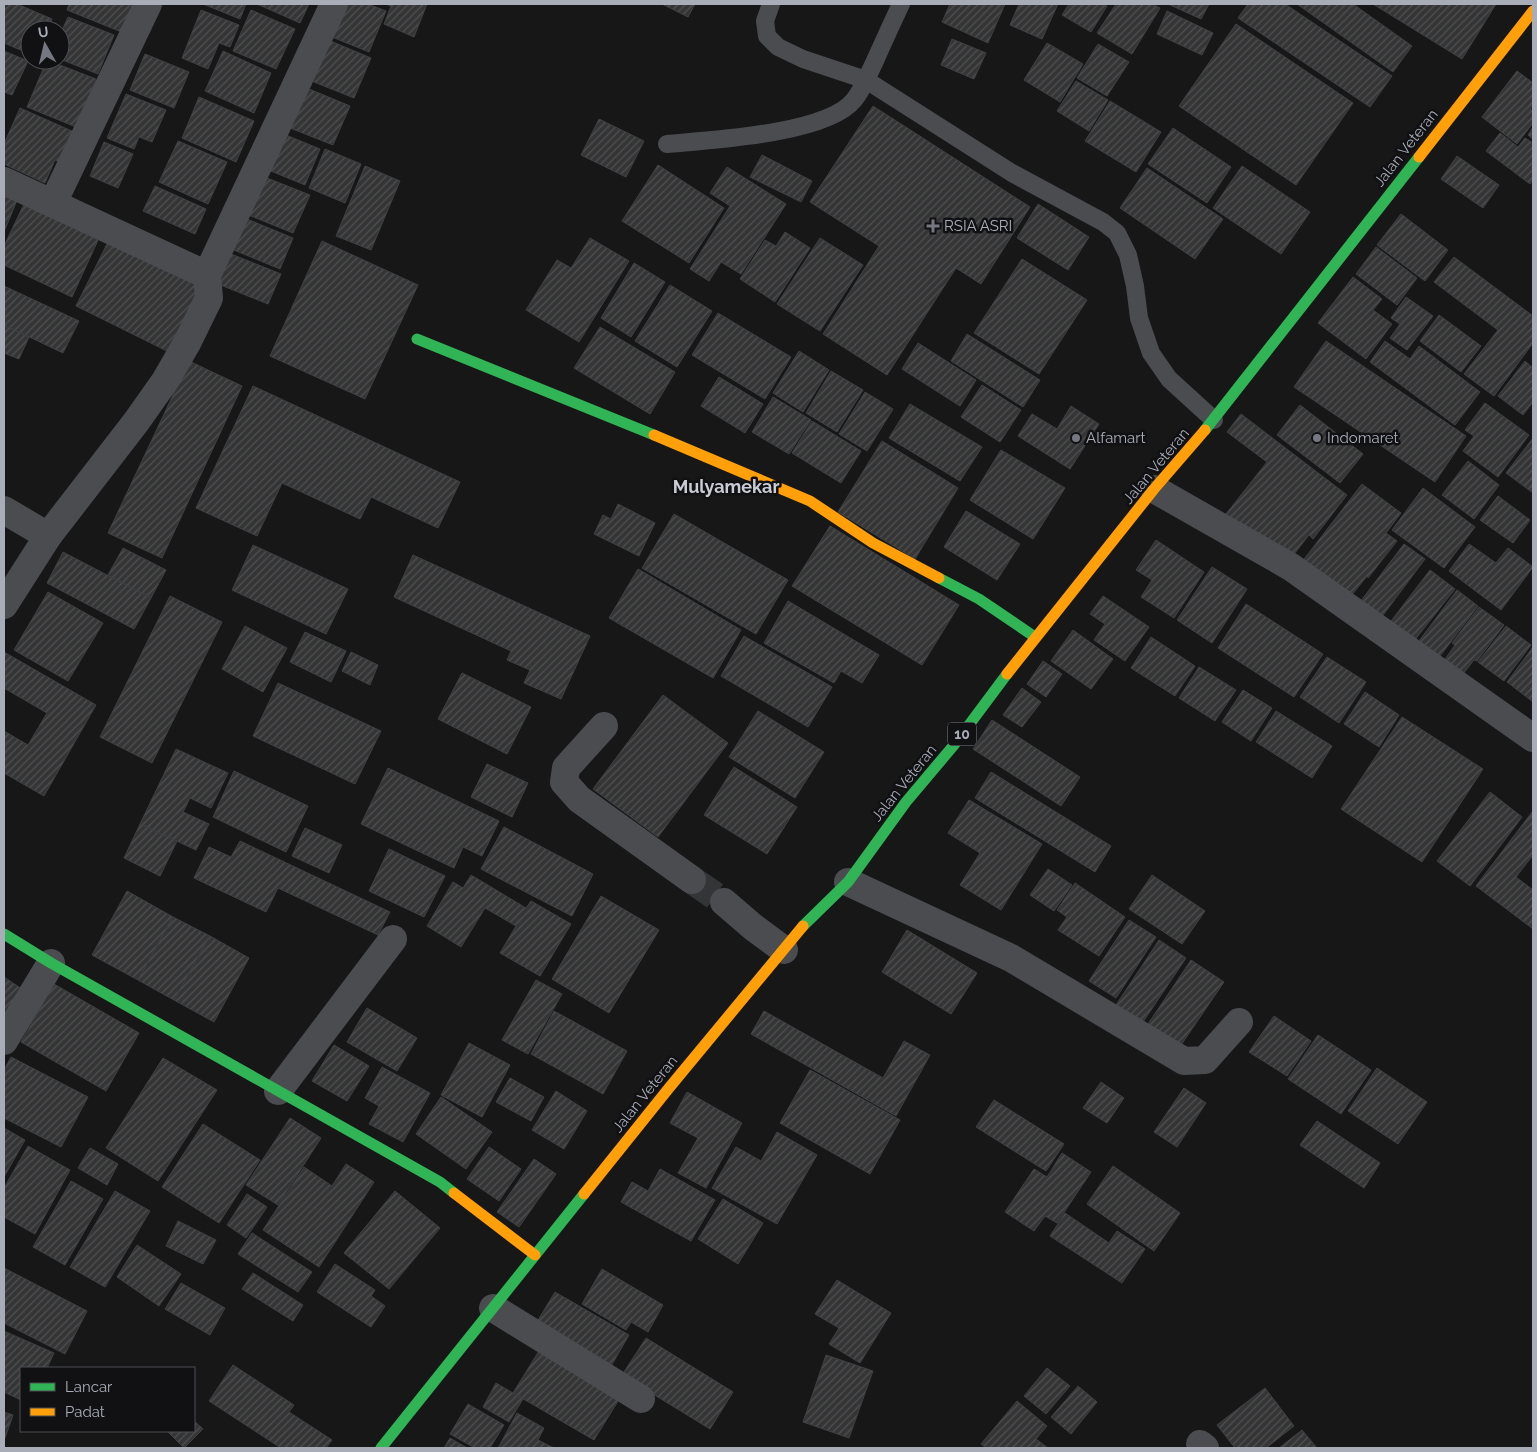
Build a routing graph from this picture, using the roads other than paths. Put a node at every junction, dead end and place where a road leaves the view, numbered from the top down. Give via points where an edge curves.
1 (148, 4) edge
2 (334, 4) edge
3 (771, 4) edge
4 (901, 4) edge
5 (1533, 11) edge
6 (866, 80) junction
7 (668, 144) dead end
8 (4, 181) edge
9 (53, 203) junction
10 (207, 275) junction
11 (417, 339) dead end
12 (1214, 420) junction
13 (1154, 490) junction
14 (4, 510) edge
15 (48, 536) junction
16 (4, 605) edge
17 (1035, 637) junction
18 (604, 726) dead end
19 (1533, 738) edge
20 (692, 880) tunnel mouth
21 (848, 882) junction
22 (724, 902) tunnel mouth
23 (4, 934) edge
24 (393, 940) dead end
25 (784, 950) junction
26 (51, 963) junction
27 (1239, 1022) dead end
28 (4, 1042) edge
29 (278, 1091) junction
30 (536, 1254) junction
31 (493, 1308) junction
32 (641, 1399) dead end
33 (381, 1448) edge

1 - 9 street
2 - 10 street
3 - 6 lane via 765,21 767,36 778,46 803,59
4 - 6 lane
5 - 12 main road, Jalan Veteran / 10
6 - 7 lane via 854,101 838,114 814,124
6 - 12 lane via 1012,173 1103,222 1117,233 1128,255 1139,318 1151,352 1169,379
8 - 9 street
9 - 10 street
10 - 15 street via 209,298 165,381
11 - 17 main road via 810,501 873,543 979,600
12 - 13 main road, Jalan Veteran / 10
13 - 17 main road, Jalan Veteran / 10
13 - 19 street via 1291,567
14 - 15 street
15 - 16 street
17 - 21 main road, Jalan Veteran / 10
18 - 20 street via 566,768 564,782 580,798
21 - 25 main road, Jalan Veteran / 10
21 - 27 street via 1011,958 1184,1062 1205,1060
22 - 25 street
23 - 26 main road
24 - 29 street
25 - 30 main road, Jalan Veteran / 10
26 - 28 street
26 - 29 main road
29 - 30 main road via 440,1182
30 - 31 main road, Jalan Veteran / 10
31 - 32 street
31 - 33 main road, Jalan Veteran / 10

